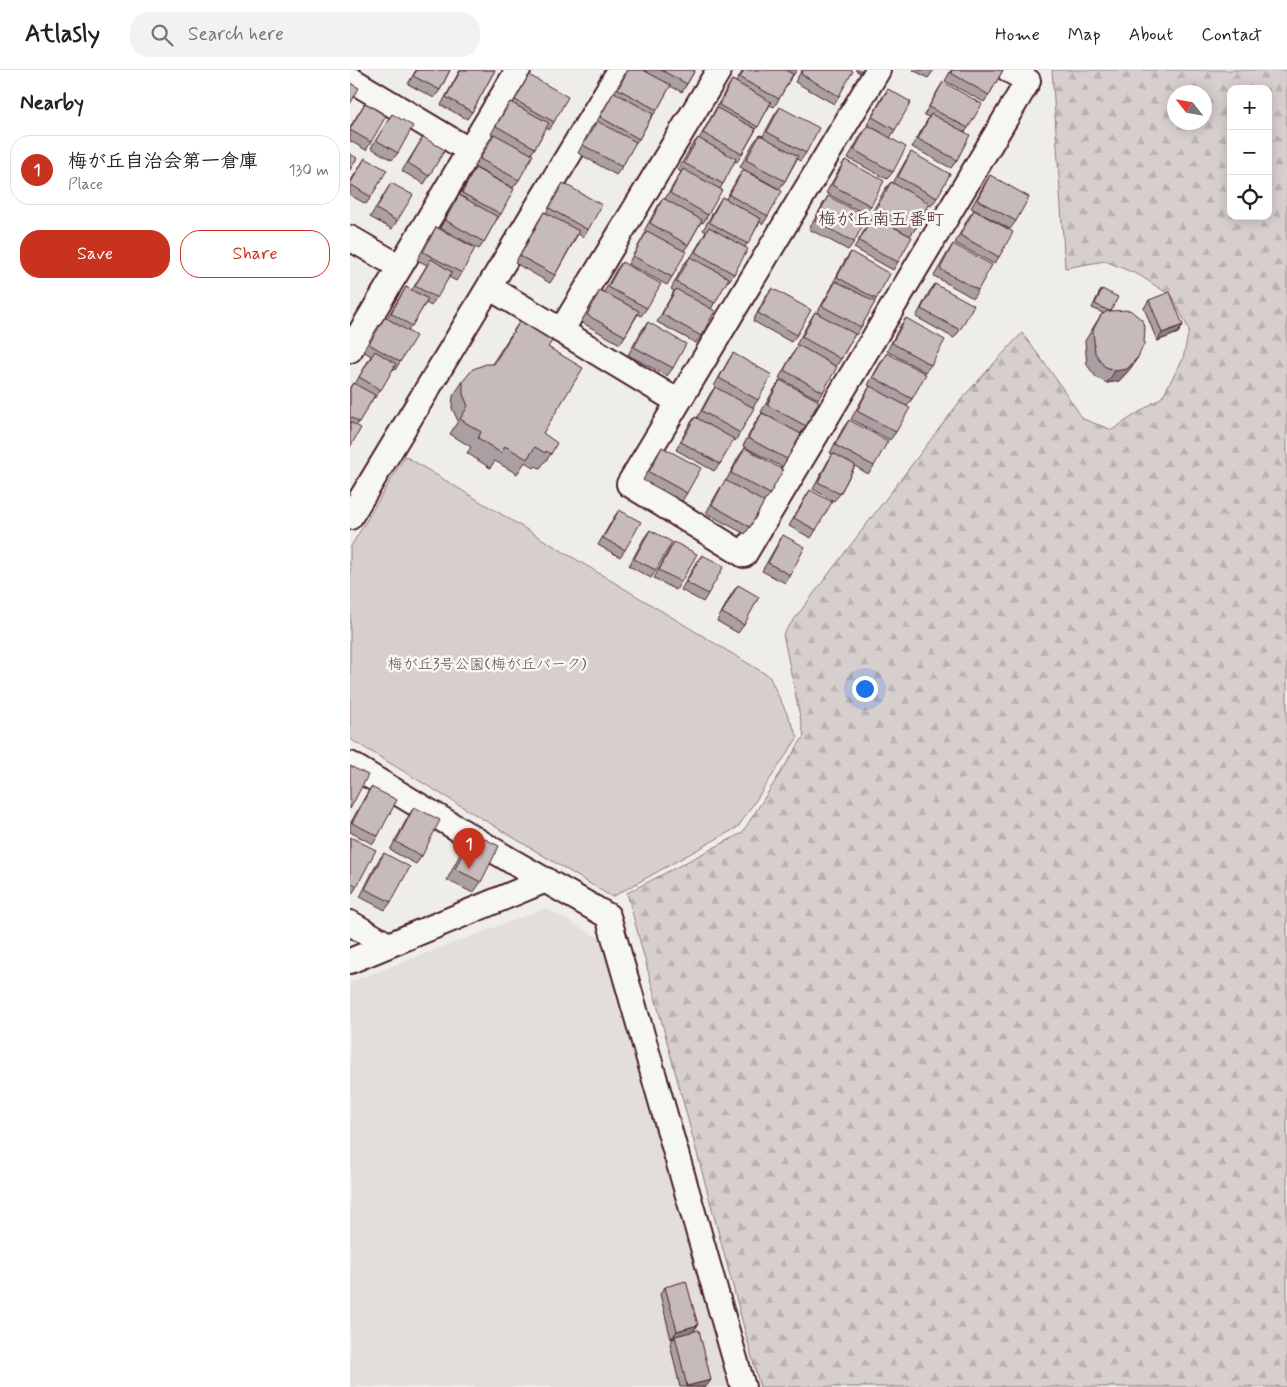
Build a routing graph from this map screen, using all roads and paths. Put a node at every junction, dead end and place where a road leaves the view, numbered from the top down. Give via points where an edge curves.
1 (518, 70) edge
2 (620, 70) edge
3 (719, 70) edge
4 (878, 70) edge
5 (1009, 70) edge
6 (350, 79) edge
7 (470, 151) junction
8 (350, 238) edge
9 (400, 268) junction
10 (489, 287) junction
11 (561, 330) junction
12 (350, 350) edge
13 (677, 401) junction
14 (353, 507) edge
15 (350, 764) edge
16 (546, 880) junction
17 (350, 923) edge
18 (388, 945) junction
19 (350, 961) edge
20 (743, 1387) edge

1 - 7 street
2 - 10 street
3 - 11 street
4 - 13 street
5 - 13 street via 1028,81 744,555 629,484
6 - 7 street
7 - 9 street
8 - 9 street
9 - 12 street
10 - 11 street
10 - 14 street
11 - 13 street
15 - 16 street
16 - 18 street
16 - 20 street via 608,916
17 - 18 street
18 - 19 street

